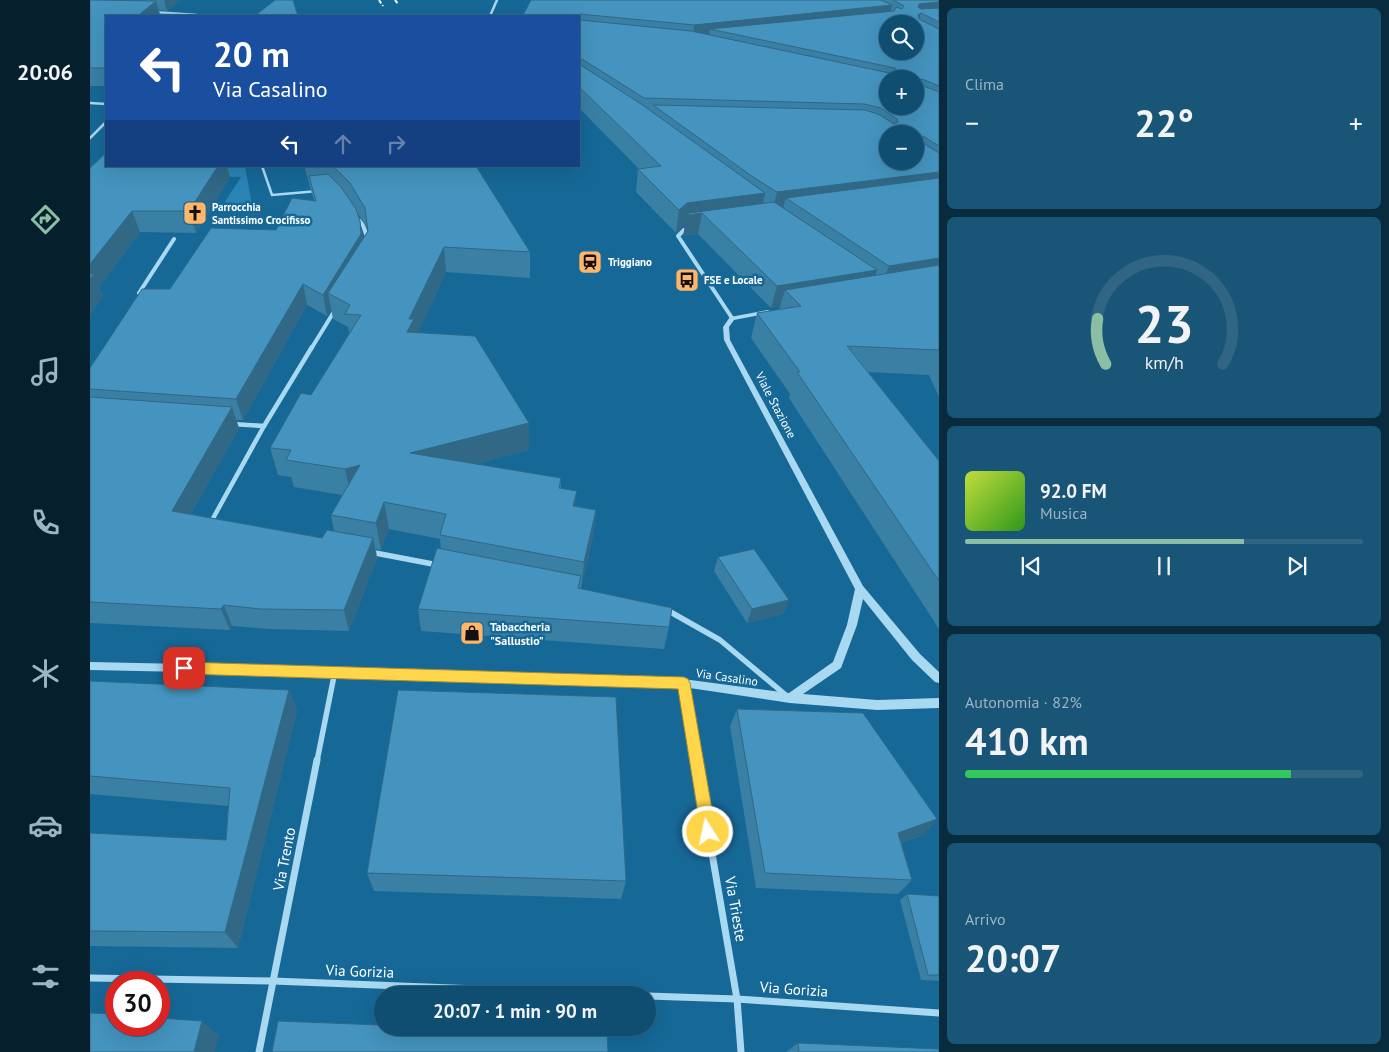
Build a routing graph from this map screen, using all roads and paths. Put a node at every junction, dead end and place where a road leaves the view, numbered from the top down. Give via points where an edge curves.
1 (497, 0) edge
2 (151, 12) edge
3 (197, 15) edge
4 (490, 15) edge
5 (90, 103) edge
6 (105, 104) edge
7 (105, 123) edge
8 (90, 138) edge
9 (262, 167) edge
10 (324, 190) edge
11 (354, 213) edge
12 (693, 229) edge
13 (174, 239) dead end
14 (368, 242) edge
15 (137, 296) edge
16 (337, 307) edge
17 (781, 310) edge
18 (732, 318) junction
19 (226, 423) edge
20 (264, 426) junction
21 (219, 527) edge
22 (366, 551) edge
23 (445, 567) edge
24 (860, 589) junction
25 (660, 609) edge
26 (90, 666) edge
27 (335, 671) junction
28 (939, 679) edge
29 (684, 683) junction
30 (790, 698) junction
31 (939, 703) edge
32 (90, 978) edge
33 (273, 981) junction
34 (400, 986) edge
35 (656, 996) edge
36 (737, 999) junction
37 (939, 1013) edge
38 (259, 1052) edge
39 (741, 1052) edge

1 - 4 street
2 - 3 street
5 - 6 street
7 - 8 street
9 - 10 street via 272,195
11 - 14 street via 363,225
12 - 18 street via 684,230 678,236
13 - 15 street
16 - 20 street
17 - 18 street
18 - 24 street, Viale Stazione via 726,327 727,340
19 - 20 street
20 - 21 street via 210,525
22 - 23 street
24 - 28 street, Viale Stazione via 916,658
24 - 30 street via 852,625 837,665
25 - 30 street via 670,611 720,640
26 - 27 street, Via Casalino
27 - 29 street, Via Casalino
27 - 33 street, Via Trento
29 - 30 street, Via Casalino
29 - 36 street, Via Trieste
30 - 31 street, Via Casalino via 877,705
32 - 33 street, Via Gorizia
33 - 34 street, Via Gorizia
33 - 38 street, Via Trento
35 - 36 street, Via Gorizia
36 - 37 street, Via Gorizia
36 - 39 street, Via Trieste

